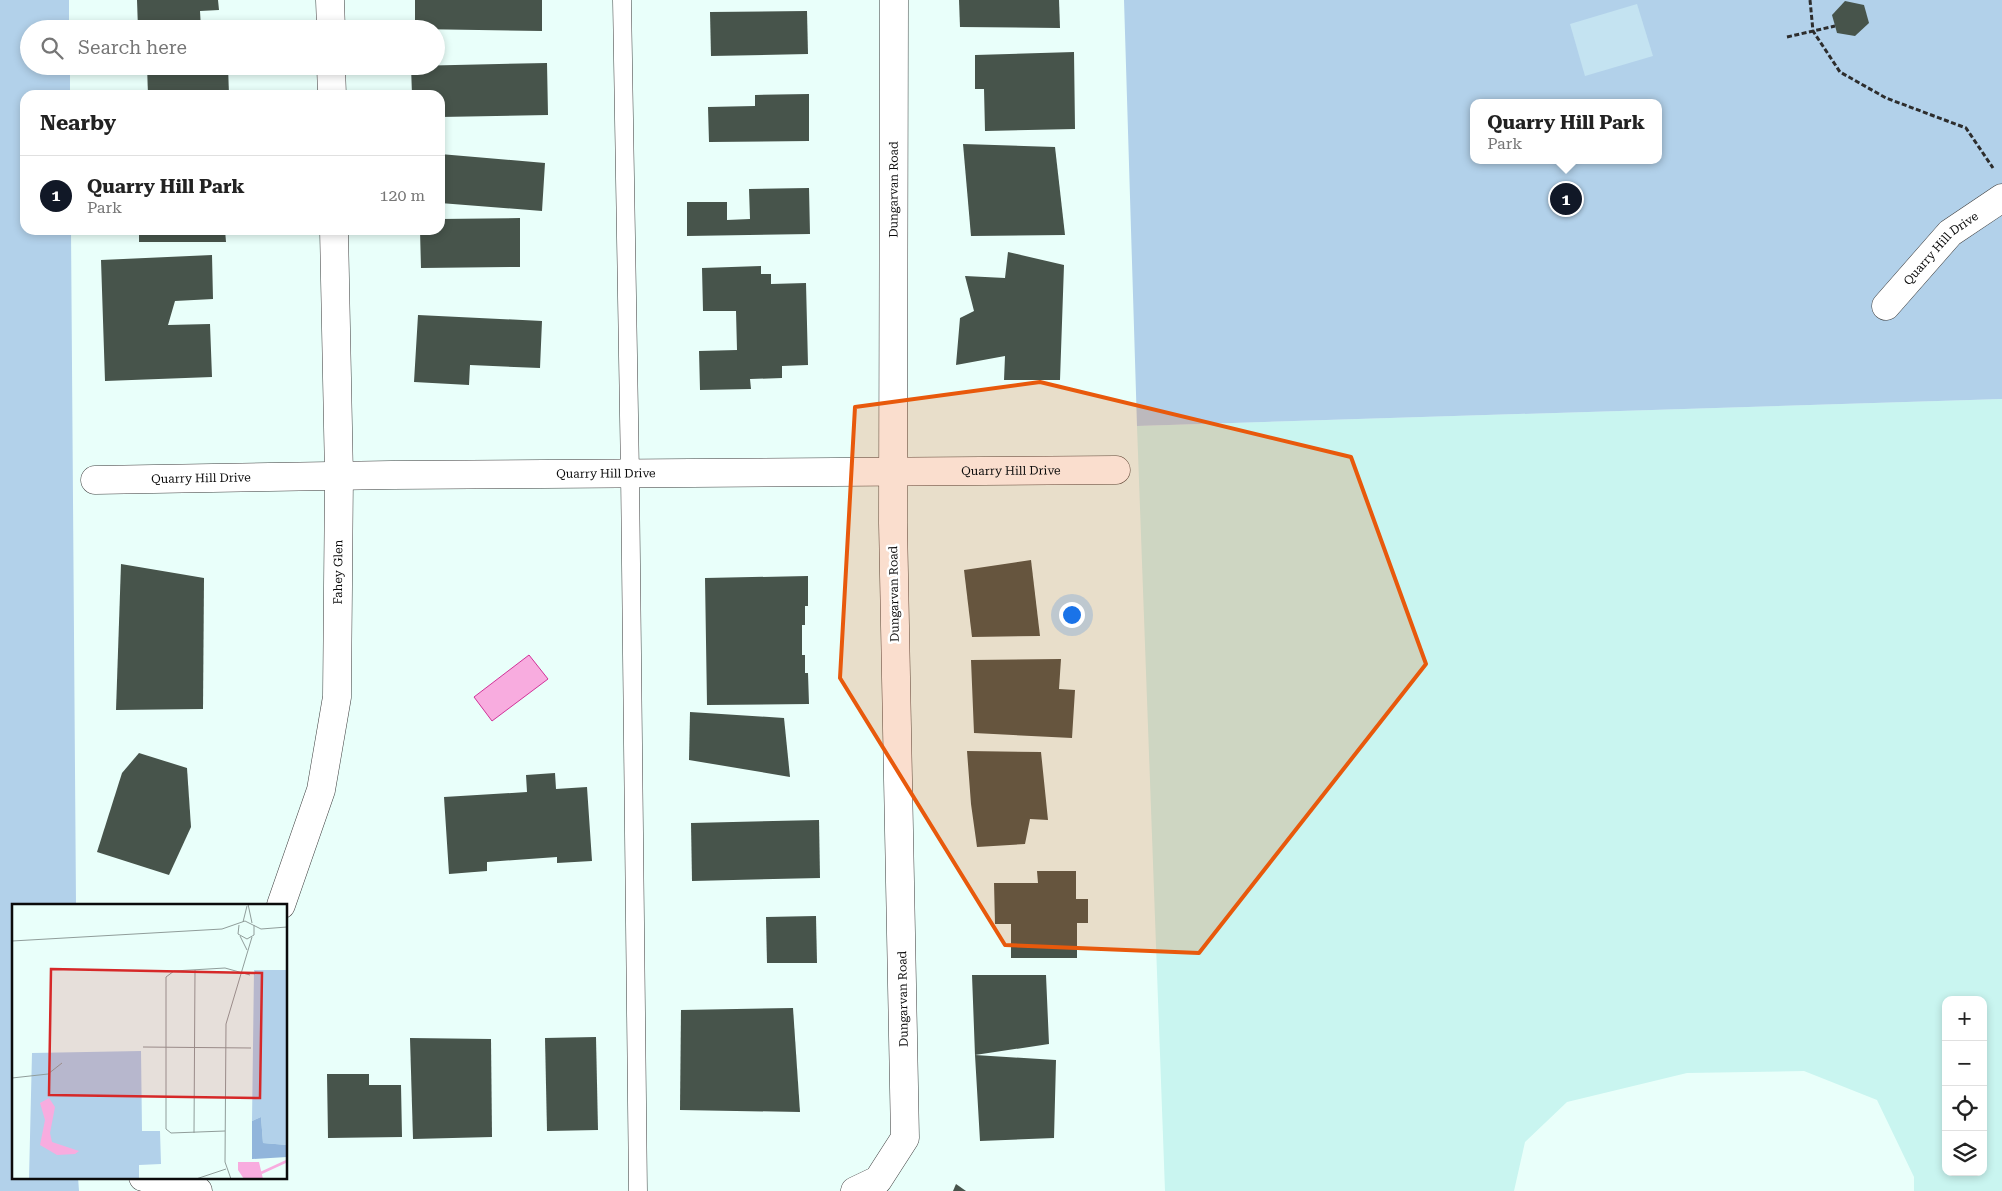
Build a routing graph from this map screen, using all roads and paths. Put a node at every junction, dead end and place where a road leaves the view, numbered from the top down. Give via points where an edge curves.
1 (330, 0) edge
2 (622, 0) edge
3 (894, 0) edge
4 (1810, 0) edge
5 (330, 20) edge
6 (1835, 26) dead end
7 (1813, 31) junction
8 (1787, 37) dead end
9 (331, 75) edge
10 (332, 90) edge
11 (2000, 186) edge
12 (334, 235) edge
13 (1886, 306) dead end
14 (1116, 470) dead end
15 (893, 471) junction
16 (630, 474) junction
17 (339, 476) junction
18 (95, 480) dead end
19 (281, 904) edge
20 (148, 1178) edge
21 (186, 1186) edge
22 (866, 1186) edge
23 (638, 1191) edge

1 - 5 street
2 - 16 lane
3 - 15 street, Dungarvan Road
4 - 7 path
6 - 7 path
7 - 8 path
7 - 11 path via 1840,72 1886,98 1966,128
9 - 10 street
11 - 13 street, Quarry Hill Drive via 1950,233
12 - 17 street, Fahey Glen
14 - 15 street, Quarry Hill Drive
15 - 16 street, Quarry Hill Drive
15 - 22 street, Dungarvan Road via 906,1138
16 - 17 street, Quarry Hill Drive
16 - 23 lane
17 - 18 street, Quarry Hill Drive
17 - 19 street, Fahey Glen via 337,697 321,790
20 - 21 street

